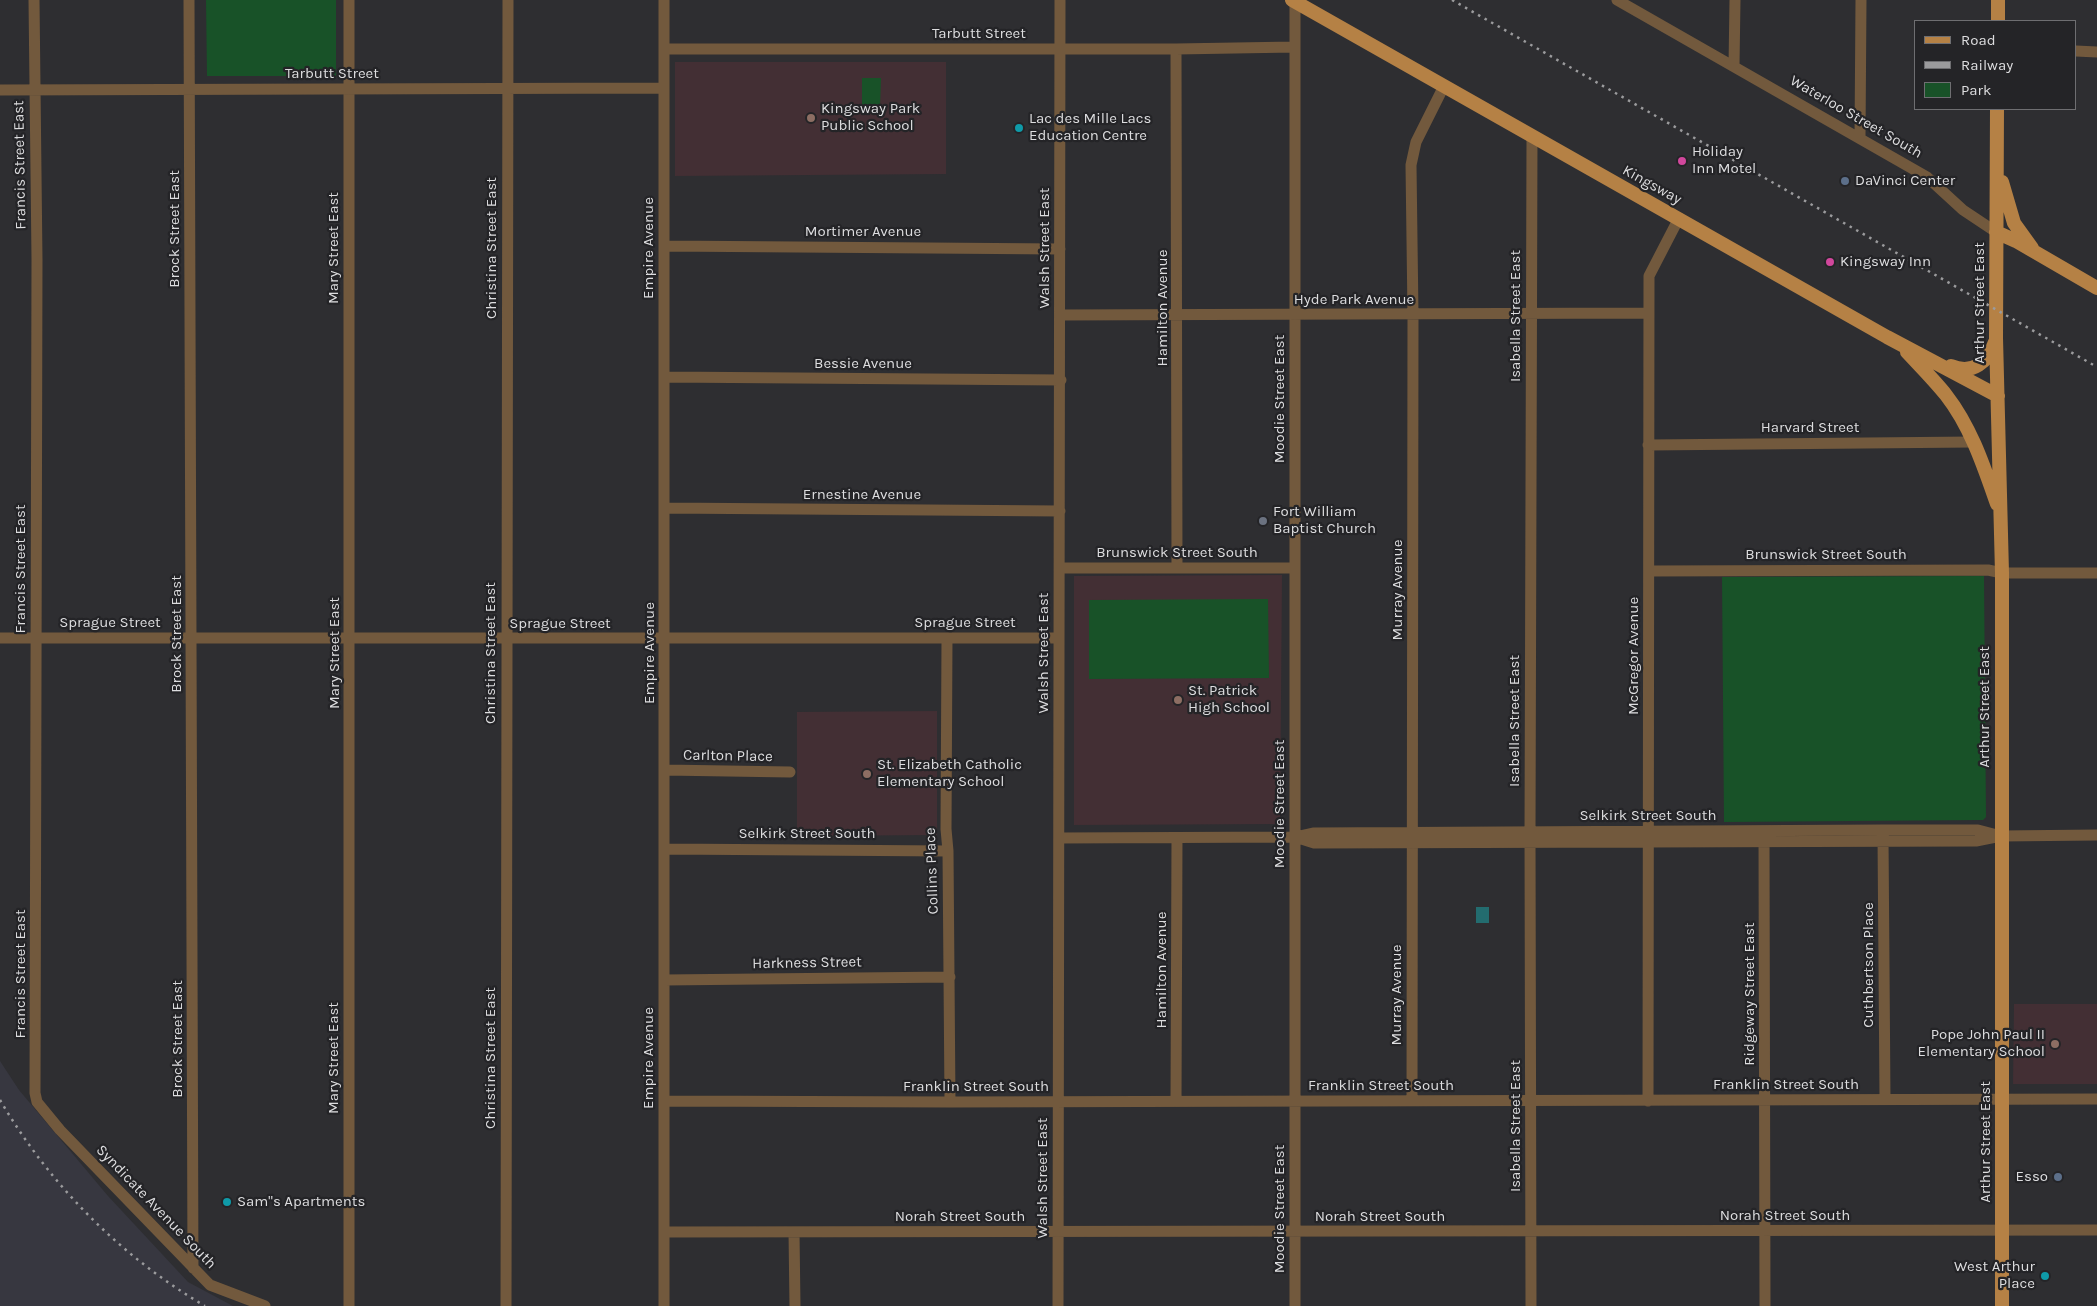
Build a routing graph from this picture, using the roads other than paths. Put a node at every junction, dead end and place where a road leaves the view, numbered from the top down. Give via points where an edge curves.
1 (34, 0) edge
2 (190, 0) edge
3 (349, 0) edge
4 (508, 0) edge
5 (664, 0) edge
6 (1060, 0) edge
7 (1617, 0) edge
8 (1735, 0) edge
9 (1861, 0) edge
10 (1998, 0) edge
11 (1293, 1) edge
12 (1998, 20) edge
13 (1294, 47) junction
14 (664, 49) junction
15 (1060, 49) junction
16 (1176, 49) junction
17 (2077, 51) edge
18 (2097, 52) edge
19 (1734, 66) junction
20 (1444, 86) junction
21 (348, 88) junction
22 (508, 88) junction
23 (664, 88) junction
24 (190, 89) junction
25 (0, 90) edge
26 (34, 90) junction
27 (1997, 110) edge
28 (1532, 136) junction
29 (1860, 138) junction
30 (1997, 158) junction
31 (1680, 218) junction
32 (1996, 232) junction
33 (664, 246) junction
34 (1060, 249) junction
35 (2036, 252) junction
36 (2097, 288) edge
37 (1648, 313) junction
38 (1060, 315) junction
39 (1294, 315) junction
40 (1414, 315) junction
41 (1531, 315) junction
42 (1178, 316) junction
43 (1996, 338) junction
44 (1900, 344) junction
45 (665, 377) junction
46 (1061, 380) junction
47 (1998, 396) junction
48 (1973, 442) junction
49 (1648, 445) junction
50 (665, 508) junction
51 (1060, 511) junction
52 (2001, 516) junction
53 (1177, 567) junction
54 (1060, 568) junction
55 (1295, 568) junction
56 (1649, 571) junction
57 (2002, 573) junction
58 (2097, 573) edge
59 (0, 638) edge
60 (36, 638) junction
61 (350, 638) junction
62 (664, 638) junction
63 (1059, 638) junction
64 (193, 639) junction
65 (506, 639) junction
66 (947, 639) junction
67 (665, 770) junction
68 (790, 772) dead end
69 (2097, 835) edge
70 (1764, 836) junction
71 (1884, 836) junction
72 (2001, 836) junction
73 (1295, 837) junction
74 (1412, 837) junction
75 (1530, 837) junction
76 (1648, 837) junction
77 (1059, 838) junction
78 (1176, 838) junction
79 (665, 848) junction
80 (948, 851) junction
81 (950, 977) junction
82 (664, 980) junction
83 (1885, 1099) junction
84 (2002, 1099) junction
85 (2097, 1099) edge
86 (1765, 1100) junction
87 (1058, 1101) junction
88 (1176, 1101) junction
89 (1412, 1101) junction
90 (1531, 1101) junction
91 (1648, 1101) junction
92 (664, 1102) junction
93 (950, 1102) junction
94 (1295, 1102) junction
95 (60, 1130) joint
96 (2002, 1230) junction
97 (2097, 1230) edge
98 (1058, 1231) junction
99 (1765, 1231) junction
100 (664, 1232) junction
101 (794, 1232) junction
102 (1295, 1232) junction
103 (1531, 1232) junction
104 (193, 1268) junction
105 (265, 1306) edge
106 (349, 1306) edge
107 (506, 1306) edge
108 (664, 1306) edge
109 (795, 1306) edge
110 (1058, 1306) edge
111 (1295, 1306) edge
112 (1531, 1306) edge
113 (1766, 1306) edge
114 (2002, 1306) edge

1 - 26 street, Francis Street East
2 - 24 street, Brock Street East
3 - 21 street, Mary Street East
4 - 22 street, Christina Street East
5 - 14 street, Empire Avenue
6 - 15 street, Walsh Street East
7 - 19 street, Waterloo Street South
8 - 19 street
9 - 29 street
10 - 12 main road
11 - 13 street, Moodie Street East
11 - 20 main road, Kingsway
13 - 16 street, Tarbutt Street
13 - 39 street, Moodie Street East
14 - 15 street, Tarbutt Street
14 - 23 street, Empire Avenue
15 - 16 street, Tarbutt Street
15 - 34 street, Walsh Street East
16 - 42 street, Hamilton Avenue
17 - 18 street
19 - 29 street, Waterloo Street South
20 - 28 main road, Kingsway
20 - 40 street, Murray Avenue via 1413,153
21 - 22 street, Tarbutt Street
21 - 24 street, Tarbutt Street
21 - 61 street, Mary Street East
22 - 23 street, Tarbutt Street
22 - 65 street, Christina Street East
23 - 33 street, Empire Avenue
24 - 26 street, Tarbutt Street
24 - 64 street, Brock Street East
25 - 26 street, Tarbutt Street
26 - 60 street, Francis Street East
27 - 30 main road, Arthur Street East
28 - 31 main road, Kingsway
28 - 41 street, Isabella Street East
29 - 32 street, Waterloo Street South via 1927,177 1963,210
30 - 32 main road, Arthur Street East
30 - 35 main road via 2014,223
31 - 37 street, McGregor Avenue via 1649,276
31 - 44 main road, Kingsway
32 - 35 main road, Waterloo Street South
32 - 43 main road, Arthur Street East
33 - 34 street, Mortimer Avenue
33 - 45 street, Empire Avenue
34 - 38 street, Walsh Street East
35 - 36 main road, Waterloo Street South
37 - 41 street, Hyde Park Avenue
37 - 49 street, McGregor Avenue
38 - 42 street, Hyde Park Avenue
38 - 46 street, Walsh Street East
39 - 40 street, Hyde Park Avenue
39 - 42 street, Hyde Park Avenue
39 - 55 street, Moodie Street East
40 - 41 street, Hyde Park Avenue
40 - 74 street, Murray Avenue
41 - 75 street, Isabella Street East
42 - 53 street, Hamilton Avenue
43 - 44 main road via 1992,352 1979,366 1960,370
43 - 47 main road, Arthur Street East
44 - 47 main road, Kingsway
44 - 48 main road via 1947,396
45 - 46 street, Bessie Avenue
45 - 50 street, Empire Avenue
46 - 51 street, Walsh Street East
47 - 52 main road, Arthur Street East
48 - 49 street, Harvard Street
48 - 52 main road
49 - 56 street, McGregor Avenue
50 - 51 street, Ernestine Avenue
50 - 62 street, Empire Avenue
51 - 54 street, Walsh Street East
52 - 57 main road, Arthur Street East
53 - 54 street, Brunswick Street South
53 - 55 street, Brunswick Street South
54 - 63 street, Walsh Street East
55 - 73 street, Moodie Street East
56 - 57 street, Brunswick Street South via 1988,570
56 - 76 street, McGregor Avenue
57 - 58 street, Brunswick Street South
57 - 72 main road, Arthur Street East
59 - 60 street, Sprague Street
60 - 64 street, Sprague Street
60 - 95 street, Francis Street East via 35,1093 37,1102
61 - 64 street, Sprague Street
61 - 65 street, Sprague Street
61 - 106 street, Mary Street East
62 - 65 street, Sprague Street
62 - 66 street, Sprague Street
62 - 67 street, Empire Avenue
63 - 66 street, Sprague Street
63 - 77 street, Walsh Street East
64 - 104 street, Brock Street East
65 - 107 street, Christina Street East
66 - 80 street, Collins Place
67 - 68 street, Carlton Place
67 - 79 street, Empire Avenue
69 - 72 street, Selkirk Street South
70 - 71 street, Selkirk Street South
70 - 76 street, Selkirk Street South
70 - 86 street, Ridgeway Street East
71 - 72 street, Selkirk Street South via 1978,830
71 - 83 street, Cuthbertson Place
72 - 84 main road, Arthur Street East
73 - 74 street, Selkirk Street South via 1313,833
73 - 78 street, Selkirk Street South
73 - 94 street, Moodie Street East
74 - 75 street, Selkirk Street South
74 - 89 street, Murray Avenue
75 - 76 street, Selkirk Street South
75 - 90 street, Isabella Street East
76 - 91 street, McGregor Avenue
77 - 78 street, Selkirk Street South
77 - 87 street, Walsh Street East
78 - 88 street, Hamilton Avenue
79 - 80 street, Selkirk Street South
79 - 82 street, Empire Avenue
80 - 81 street, Collins Place
81 - 82 street, Harkness Street
81 - 93 street, Collins Place
82 - 92 street, Empire Avenue
83 - 84 street, Franklin Street South
83 - 86 street, Franklin Street South
84 - 85 street, Franklin Street South
84 - 96 main road, Arthur Street East
86 - 91 street, Franklin Street South
86 - 99 street, Ridgeway Street East
87 - 88 street, Franklin Street South
87 - 93 street, Franklin Street South
87 - 98 street, Walsh Street East
88 - 94 street, Franklin Street South
89 - 90 street, Franklin Street South
89 - 94 street, Franklin Street South
90 - 91 street, Franklin Street South
90 - 103 street, Isabella Street East
92 - 93 street, Franklin Street South
92 - 100 street, Empire Avenue
94 - 102 street, Moodie Street East
95 - 104 street, Syndicate Avenue South
96 - 97 street, Norah Street South
96 - 99 street, Norah Street South
96 - 114 main road, Arthur Street East
98 - 101 street, Norah Street South
98 - 102 street, Norah Street South
98 - 110 street, Walsh Street East
99 - 103 street, Norah Street South
99 - 113 street, Ridgeway Street East
100 - 101 street, Norah Street South
100 - 108 street, Empire Avenue
101 - 109 street
102 - 103 street, Norah Street South
102 - 111 street, Moodie Street East
103 - 112 street, Isabella Street East
104 - 105 street, Syndicate Avenue South via 210,1285

